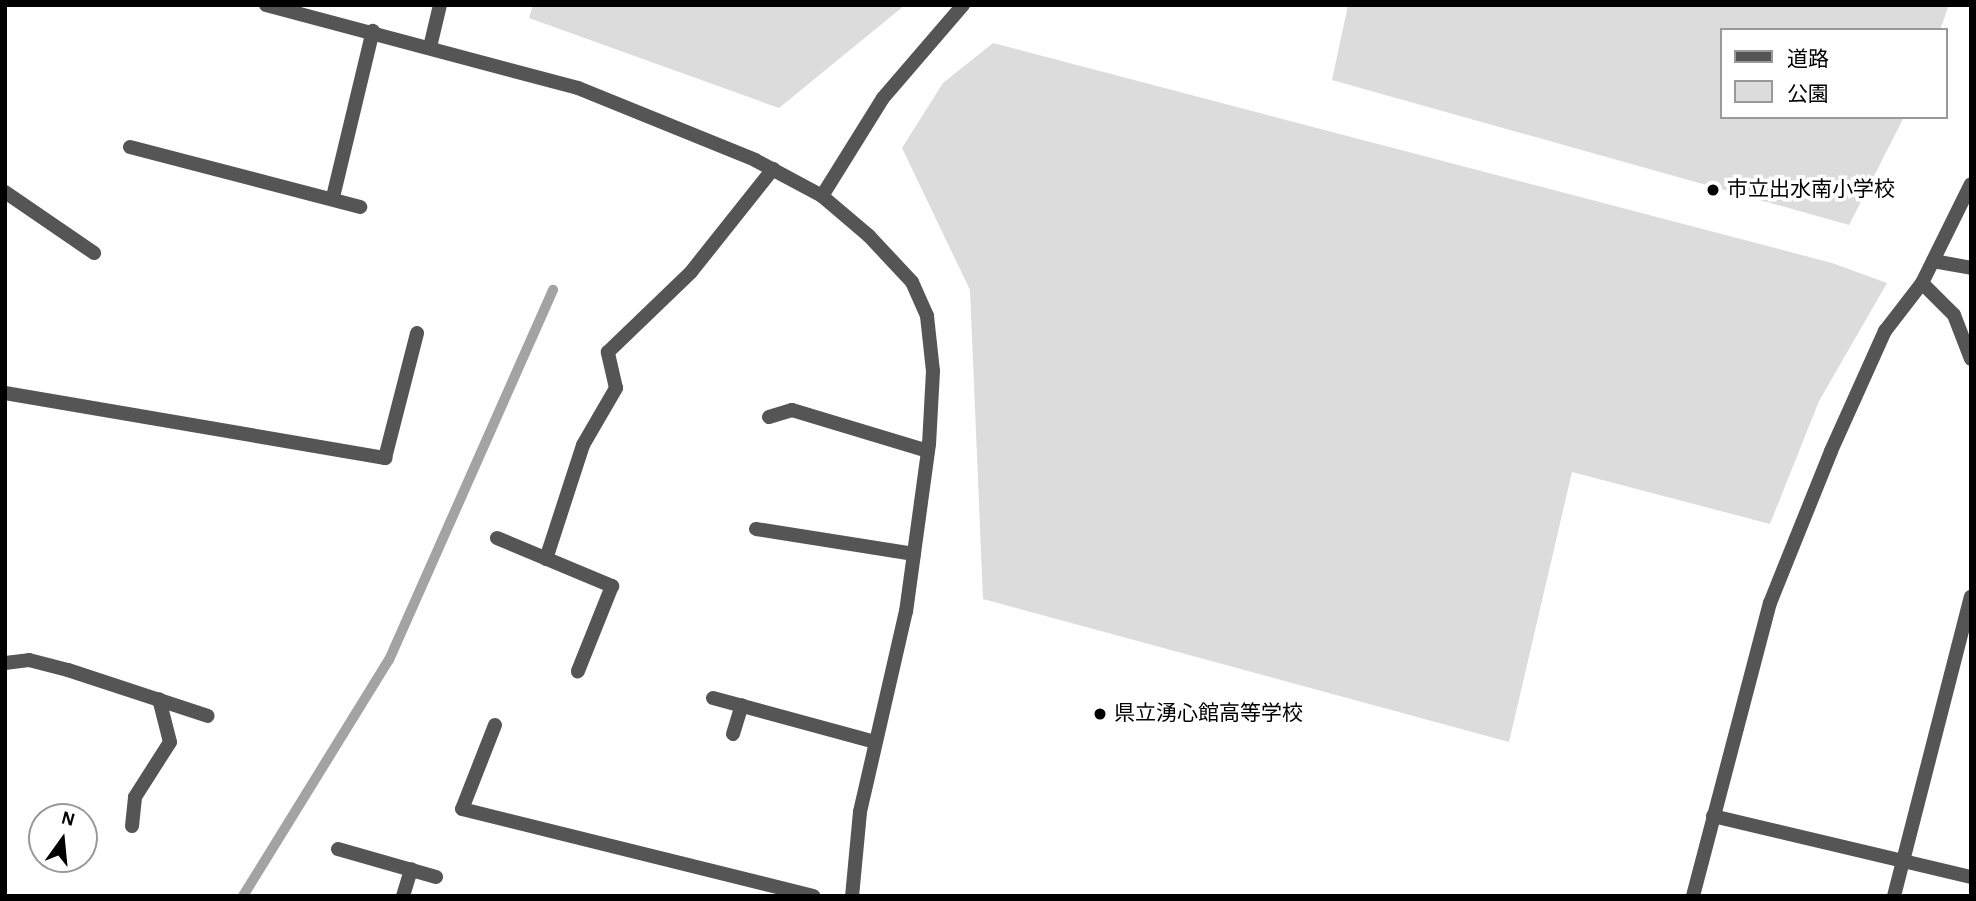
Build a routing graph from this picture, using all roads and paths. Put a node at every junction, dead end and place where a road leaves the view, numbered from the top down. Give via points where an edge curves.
1 (266, 5) edge
2 (440, 5) edge
3 (963, 5) edge
4 (373, 31) junction
5 (430, 47) junction
6 (130, 147) dead end
7 (773, 169) junction
8 (1971, 184) edge
9 (5, 192) edge
10 (822, 196) junction
11 (333, 197) junction
12 (360, 207) dead end
13 (94, 253) dead end
14 (1933, 261) junction
15 (1971, 268) edge
16 (1922, 283) junction
17 (417, 333) dead end
18 (1971, 359) edge
19 (5, 393) edge
20 (769, 417) dead end
21 (928, 451) junction
22 (756, 529) dead end
23 (497, 538) dead end
24 (914, 554) junction
25 (546, 559) junction
26 (1971, 597) edge
27 (5, 663) edge
28 (578, 671) dead end
29 (713, 698) dead end
30 (159, 699) junction
31 (742, 705) junction
32 (208, 716) dead end
33 (495, 725) dead end
34 (733, 734) dead end
35 (875, 742) junction
36 (1713, 816) junction
37 (132, 826) dead end
38 (338, 849) dead end
39 (1903, 859) junction
40 (411, 869) junction
41 (436, 877) dead end
42 (1971, 877) edge
43 (403, 896) edge
44 (813, 896) edge
45 (852, 896) edge
46 (1693, 896) edge
47 (1894, 896) edge

1 - 4 street
2 - 5 street
3 - 10 street via 883,98
4 - 5 street
4 - 11 street
5 - 7 street via 578,88
6 - 11 street
7 - 10 street
7 - 25 street via 691,272 608,352 616,388 583,445
8 - 14 street
9 - 13 street
10 - 21 street via 869,236 912,282 927,316 933,371
11 - 12 street
14 - 15 street
14 - 16 street
16 - 18 street via 1954,315
16 - 36 street via 1885,331 1770,603
17 - 19 street via 385,458
20 - 21 street via 792,410
21 - 24 street
22 - 24 street
23 - 25 street
24 - 35 street via 906,611
25 - 28 street via 612,586
26 - 39 street
27 - 30 street via 29,660
29 - 31 street
30 - 32 street
30 - 37 street via 170,742 135,797
31 - 34 street
31 - 35 street
33 - 44 street via 462,809
35 - 45 street via 860,812
36 - 39 street
36 - 46 street
38 - 40 street
39 - 42 street
39 - 47 street
40 - 41 street
40 - 43 street

